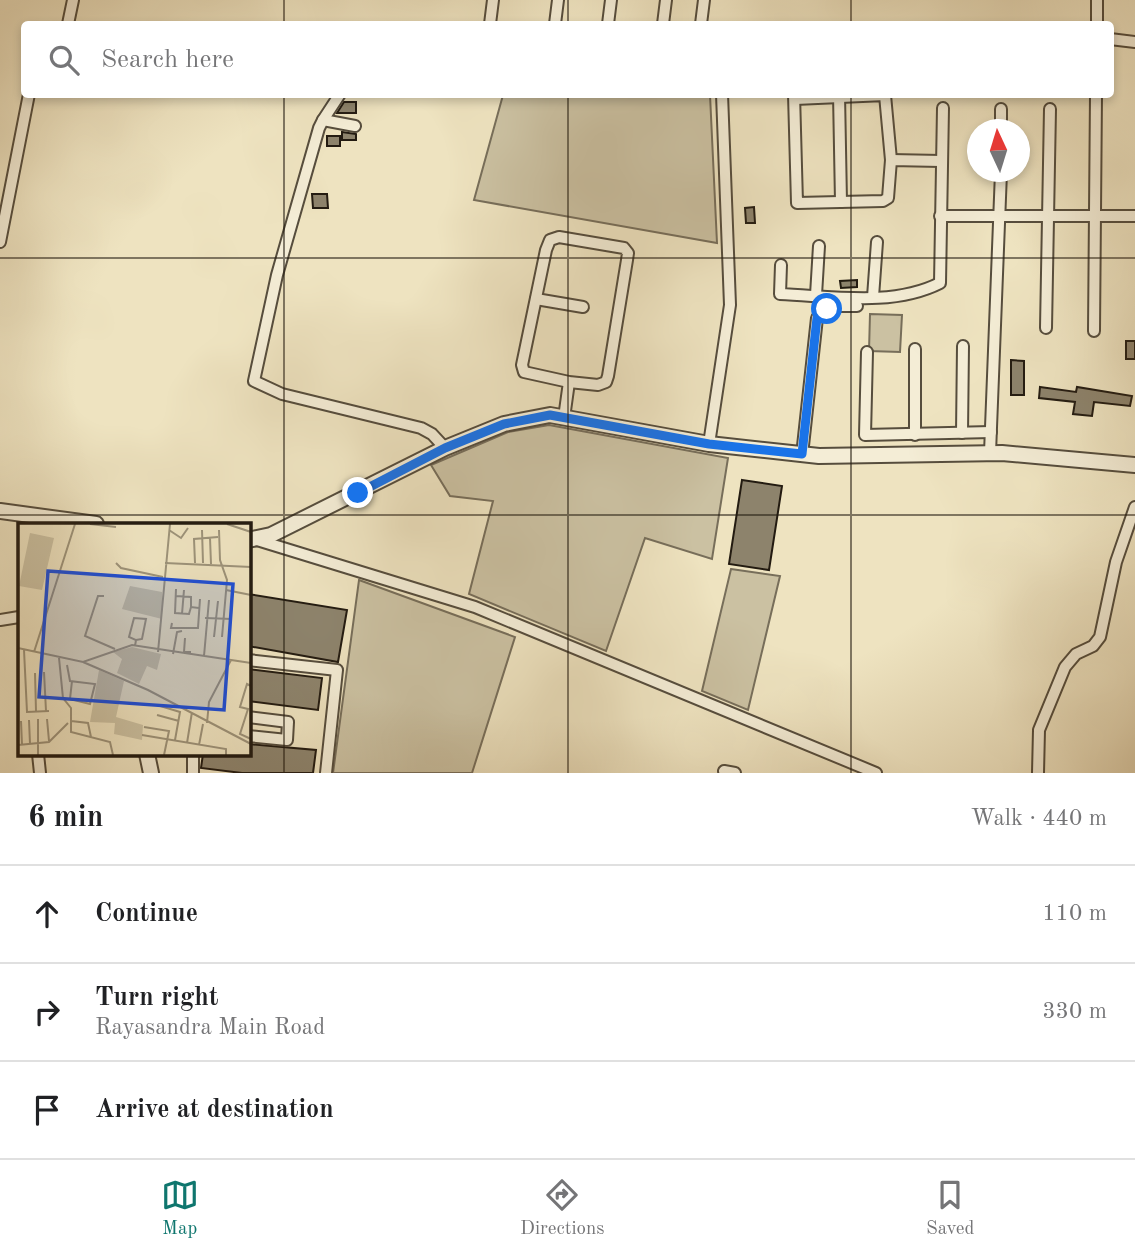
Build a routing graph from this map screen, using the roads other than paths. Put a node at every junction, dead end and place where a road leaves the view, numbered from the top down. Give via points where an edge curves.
1 (74, 0) edge
2 (493, 0) edge
3 (558, 0) edge
4 (611, 0) edge
5 (666, 0) edge
6 (704, 0) edge
7 (1097, 0) edge
8 (69, 21) edge
9 (490, 21) edge
10 (555, 21) edge
11 (608, 21) edge
12 (663, 21) edge
13 (701, 21) edge
14 (1097, 21) edge
15 (1114, 39) edge
16 (1135, 42) edge
17 (28, 98) edge
18 (337, 98) edge
19 (722, 98) edge
20 (795, 98) edge
21 (839, 98) edge
22 (885, 98) edge
23 (1096, 98) edge
24 (943, 108) dead end
25 (1001, 109) dead end
26 (1050, 109) dead end
27 (1001, 119) edge
28 (323, 120) junction
29 (355, 126) dead end
30 (891, 160) junction
31 (942, 161) junction
32 (1000, 182) edge
33 (841, 202) junction
34 (940, 216) junction
35 (1000, 216) junction
36 (1135, 216) edge
37 (1048, 217) junction
38 (1096, 217) junction
39 (0, 242) edge
40 (877, 242) dead end
41 (819, 246) dead end
42 (781, 265) dead end
43 (816, 295) junction
44 (873, 297) junction
45 (536, 299) junction
46 (857, 306) dead end
47 (583, 307) dead end
48 (1046, 328) dead end
49 (1094, 331) dead end
50 (963, 346) dead end
51 (915, 349) dead end
52 (867, 352) dead end
53 (569, 382) junction
54 (564, 418) junction
55 (991, 432) junction
56 (962, 433) junction
57 (915, 435) junction
58 (709, 444) junction
59 (445, 448) junction
60 (990, 453) junction
61 (802, 454) junction
62 (1135, 465) edge
63 (1135, 508) edge
64 (0, 511) edge
65 (89, 523) edge
66 (253, 540) edge
67 (18, 617) edge
68 (0, 620) edge
69 (250, 660) edge
70 (250, 717) edge
71 (250, 736) edge
72 (38, 755) edge
73 (147, 755) edge
74 (193, 755) edge
75 (40, 773) edge
76 (151, 773) edge
77 (193, 773) edge
78 (326, 773) edge
79 (876, 773) edge
80 (1038, 773) edge

1 - 8 street
2 - 9 street
3 - 10 street
4 - 11 street
5 - 12 street
6 - 13 street
7 - 14 street
15 - 16 street
17 - 39 street
18 - 28 street
19 - 58 street via 730,305
20 - 33 street via 797,203
21 - 33 street
22 - 30 street
23 - 38 street
24 - 31 street
25 - 27 street
26 - 37 street
28 - 29 street
28 - 59 street via 277,275 254,381 282,394 421,428
30 - 31 street
30 - 33 street via 888,198
31 - 34 street
32 - 35 street
34 - 35 street
34 - 44 street via 940,283 914,295
35 - 37 street
35 - 55 street
36 - 38 street
37 - 38 street
37 - 48 street
38 - 49 street
40 - 44 street
41 - 43 street
42 - 43 street via 780,294
43 - 44 street
45 - 47 street
45 - 53 street via 524,372
45 - 53 street via 550,240 559,237 624,247 628,253 606,382
46 - 61 street via 834,306 817,318
50 - 56 street
51 - 57 street
52 - 57 street via 865,435
53 - 54 street
54 - 58 street
54 - 59 street via 527,418
55 - 56 street
55 - 60 street
56 - 57 street
58 - 61 street
59 - 66 street
60 - 61 street
60 - 62 street
63 - 80 street via 1116,562 1100,637 1065,667 1039,730
64 - 65 street
66 - 79 street via 475,607
67 - 68 street
69 - 78 street via 337,670
70 - 71 street via 288,722 286,740
72 - 75 street
73 - 76 street
74 - 77 street

